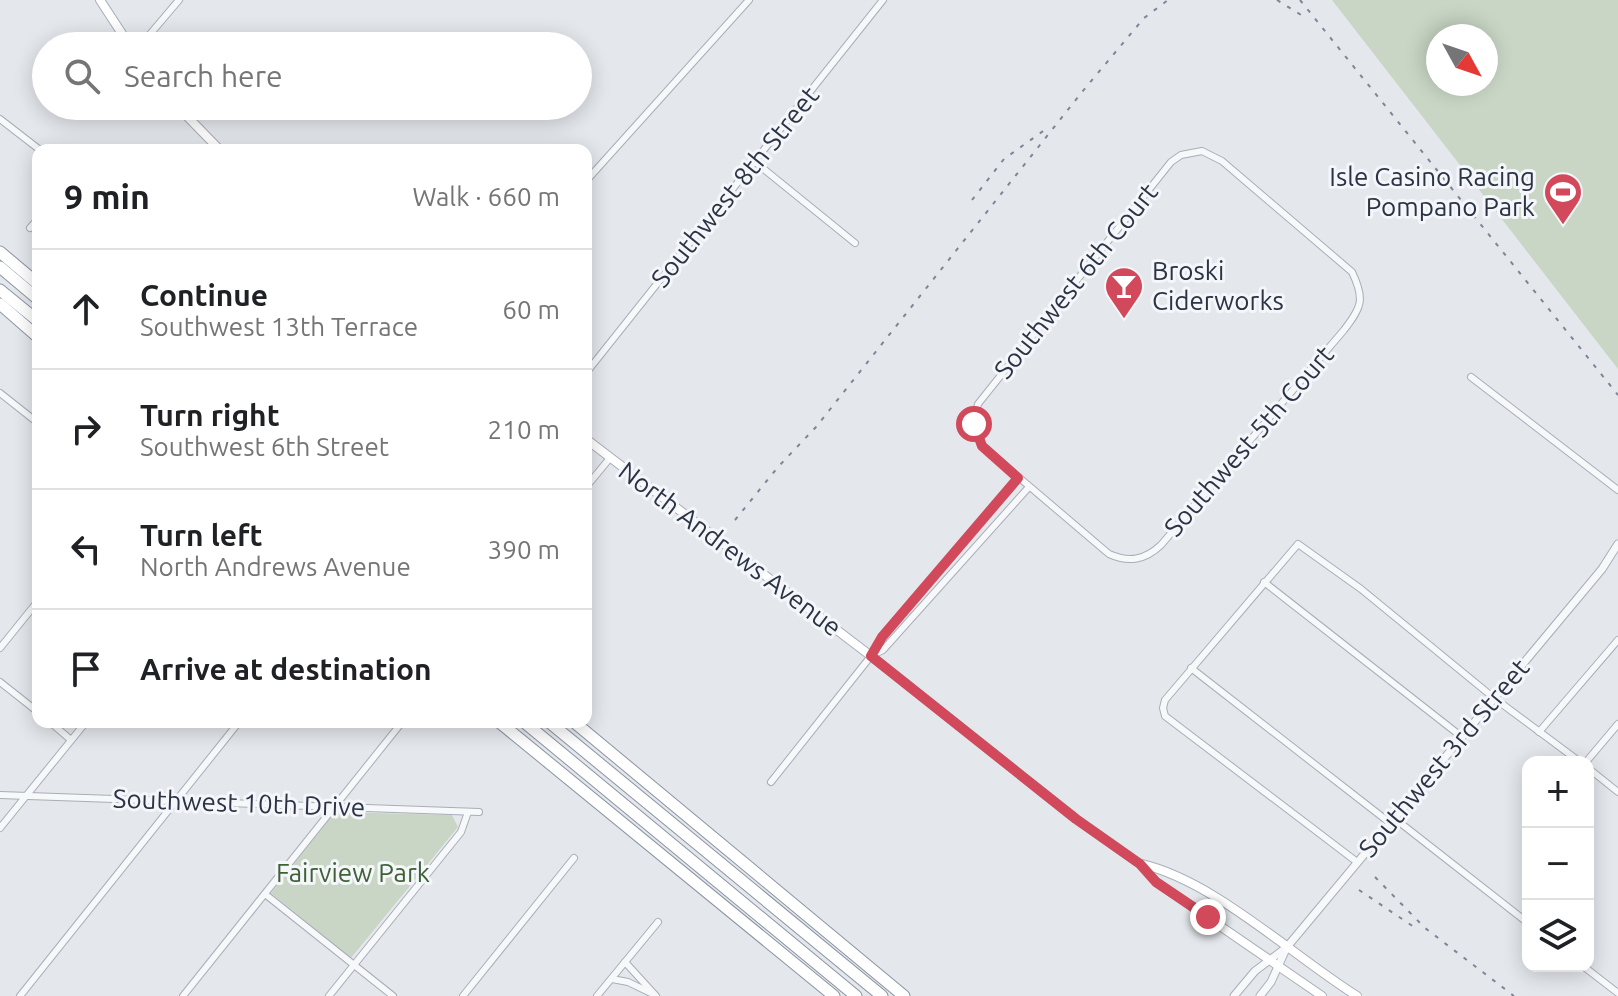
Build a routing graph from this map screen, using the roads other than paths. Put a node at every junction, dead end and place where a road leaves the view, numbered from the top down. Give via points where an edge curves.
1 (100, 0) edge
2 (179, 0) edge
3 (749, 0) edge
4 (883, 0) edge
5 (121, 32) edge
6 (152, 32) edge
7 (0, 119) edge
8 (191, 120) edge
9 (32, 144) edge
10 (214, 144) edge
11 (755, 162) junction
12 (592, 174) edge
13 (32, 226) edge
14 (30, 228) dead end
15 (855, 243) dead end
16 (0, 252) edge
17 (0, 267) edge
18 (32, 279) edge
19 (1359, 287) joint
20 (0, 290) edge
21 (32, 294) edge
22 (0, 304) edge
23 (32, 316) edge
24 (32, 332) edge
25 (592, 366) edge
26 (1471, 377) dead end
27 (0, 393) edge
28 (32, 418) edge
29 (592, 444) edge
30 (610, 458) junction
31 (1018, 478) junction
32 (592, 480) edge
33 (1029, 487) junction
34 (1618, 490) edge
35 (1618, 544) edge
36 (1618, 554) edge
37 (1602, 569) junction
38 (1264, 582) junction
39 (32, 608) edge
40 (1618, 640) edge
41 (0, 648) edge
42 (871, 656) junction
43 (1191, 668) junction
44 (0, 682) edge
45 (1494, 698) junction
46 (32, 707) edge
47 (1618, 724) edge
48 (57, 728) edge
49 (81, 728) edge
50 (234, 728) edge
51 (397, 728) edge
52 (506, 728) edge
53 (531, 728) edge
54 (556, 728) edge
55 (581, 728) edge
56 (1539, 732) junction
57 (1462, 737) junction
58 (71, 740) junction
59 (1572, 756) edge
60 (1591, 756) edge
61 (623, 762) junction
62 (1594, 773) edge
63 (771, 782) dead end
64 (1618, 792) edge
65 (0, 795) edge
66 (26, 796) junction
67 (176, 801) junction
68 (334, 807) junction
69 (468, 812) junction
70 (479, 812) dead end
71 (1392, 821) junction
72 (0, 828) edge
73 (701, 848) junction
74 (574, 858) dead end
75 (1357, 862) junction
76 (1140, 864) junction
77 (265, 894) junction
78 (1522, 918) edge
79 (658, 922) dead end
80 (1287, 947) junction
81 (1270, 959) junction
82 (625, 962) junction
83 (354, 965) junction
84 (1279, 965) junction
85 (1591, 972) edge
86 (612, 979) junction
87 (1618, 993) edge
88 (655, 995) edge
89 (20, 996) edge
90 (183, 996) edge
91 (329, 996) edge
92 (393, 996) edge
93 (463, 996) edge
94 (597, 996) edge
95 (834, 996) edge
96 (856, 996) edge
97 (882, 996) edge
98 (904, 996) edge
99 (1234, 996) edge
100 (1260, 996) edge
101 (1322, 996) edge
102 (1357, 996) edge

1 - 5 main road
2 - 6 street
3 - 12 street
4 - 11 street, Southwest 8th Street
7 - 9 street
8 - 10 main road
11 - 15 street
11 - 25 street, Southwest 8th Street
13 - 14 street
16 - 18 highway
17 - 21 highway
19 - 31 street, Southwest 6th Court via 1352,272 1222,161 1202,151 1181,155 978,404 974,424 982,446
19 - 33 street, Southwest 5th Court via 1357,314 1152,553 1133,560 1109,554
20 - 23 highway
22 - 24 highway
26 - 34 street
27 - 28 street
29 - 30 main road, North Andrews Avenue
30 - 32 street
30 - 42 main road, North Andrews Avenue
31 - 33 street
31 - 42 street
33 - 42 street via 885,649
35 - 37 street
36 - 37 street
37 - 45 street, Southwest 3rd Street
38 - 43 street
38 - 45 street via 1298,544 1304,546
38 - 57 street
39 - 41 street
40 - 56 street
42 - 63 street
42 - 76 main road, North Andrews Avenue
43 - 71 street
43 - 75 street via 1165,700 1165,716
44 - 46 street
45 - 56 street
45 - 57 street, Southwest 3rd Street
47 - 60 street
48 - 58 street
49 - 58 street
50 - 67 street
51 - 68 street
52 - 95 highway
53 - 96 highway
54 - 73 highway
55 - 61 highway
56 - 59 street
57 - 71 street, Southwest 3rd Street
58 - 66 street
61 - 73 highway
61 - 98 highway
62 - 64 street
65 - 66 street, Southwest 10th Drive
66 - 67 street, Southwest 10th Drive
66 - 72 street
67 - 68 street, Southwest 10th Drive
67 - 89 street
68 - 69 street, Southwest 10th Drive
68 - 77 street
69 - 70 street, Southwest 10th Drive
69 - 83 street via 461,832
71 - 75 street, Southwest 3rd Street
71 - 78 street
73 - 97 highway
74 - 93 street
75 - 80 street, Southwest 3rd Street
76 - 80 main road, North Andrews Avenue via 1163,869 1197,888
76 - 81 main road, North Andrews Avenue via 1156,882
77 - 83 street
77 - 90 street
79 - 82 street
80 - 81 street, Southwest 3rd Street
80 - 84 street, Southwest 3rd Street
80 - 102 main road, North Andrews Avenue
81 - 84 main road, North Andrews Avenue
81 - 99 street, Southwest 3rd Street
82 - 86 street
82 - 88 street
83 - 91 street
83 - 92 street
84 - 100 street, Southwest 3rd Street
84 - 101 main road, North Andrews Avenue
85 - 87 street
86 - 88 street
86 - 94 street

